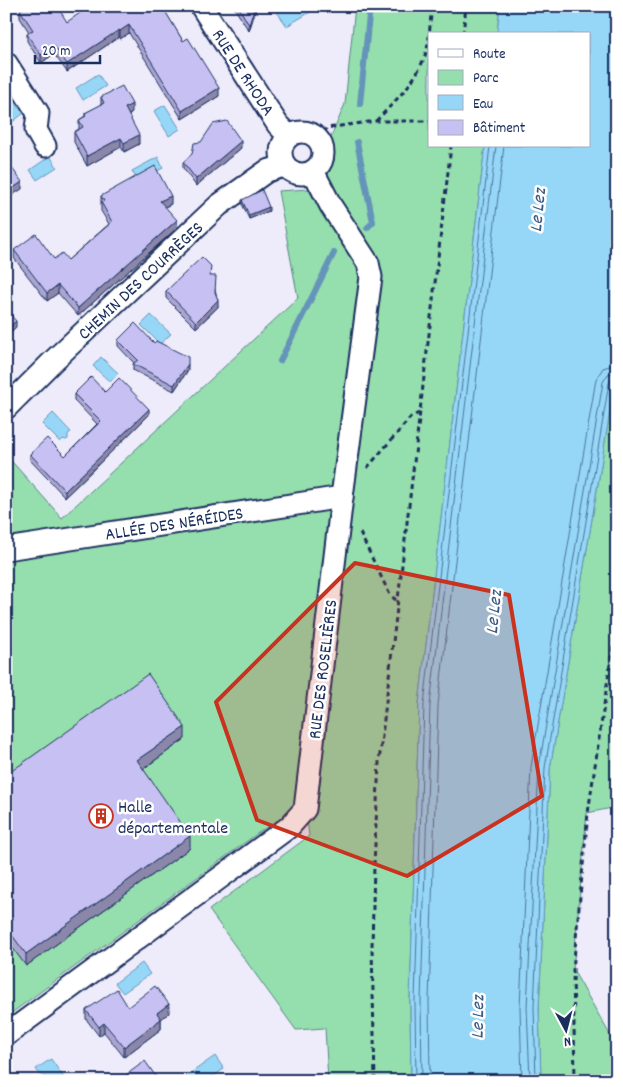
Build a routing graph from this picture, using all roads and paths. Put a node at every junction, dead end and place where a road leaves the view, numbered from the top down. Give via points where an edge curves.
1 (201, 6) edge
2 (432, 6) edge
3 (466, 6) edge
4 (429, 32) edge
5 (463, 32) edge
6 (428, 40) edge
7 (6, 63) edge
8 (376, 121) junction
9 (428, 121) edge
10 (289, 136) junction
11 (318, 140) junction
12 (45, 146) dead end
13 (451, 148) edge
14 (284, 166) junction
15 (313, 171) junction
16 (6, 408) edge
17 (419, 413) junction
18 (342, 497) junction
19 (360, 532) dead end
20 (6, 549) edge
21 (396, 600) junction
22 (617, 618) edge
23 (6, 1034) edge
24 (375, 1081) edge
25 (575, 1081) edge

1 - 10 street, RUE DE RHODA via 278,125
2 - 4 path
3 - 5 path
6 - 8 path via 418,72
7 - 12 street via 38,113 36,130
8 - 9 path
8 - 11 path via 327,128
10 - 11 street via 301,132
10 - 14 street via 280,154
11 - 15 street via 322,160
13 - 17 path
14 - 15 street via 301,175
14 - 16 street, CHEMIN DES COURRÈGES via 267,171 219,206
15 - 18 street, RUE DES ROSELIÈRES via 331,206 368,263 371,277
17 - 18 path via 411,417
17 - 21 path
18 - 20 street, ALLÉE DES NÉRÉIDES
18 - 23 street, RUE DES ROSELIÈRES via 306,809 289,827
19 - 21 path via 390,595
21 - 24 path via 378,762 372,947
22 - 25 path via 588,813 573,970

